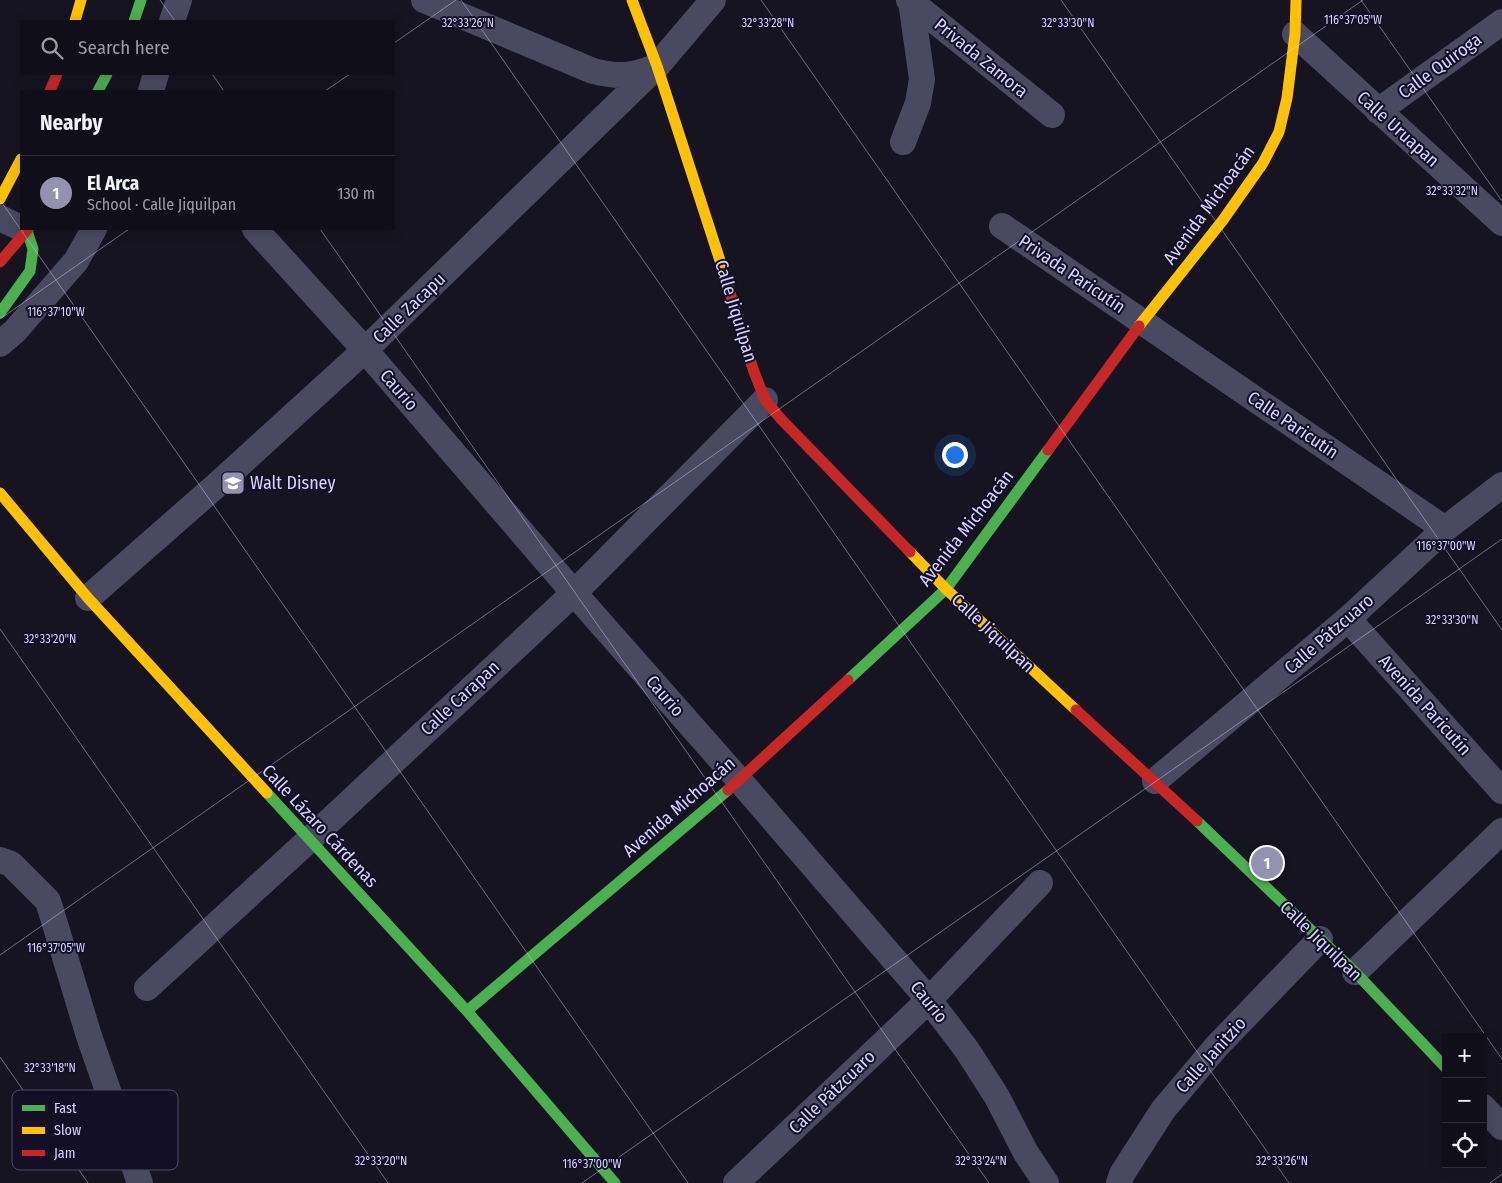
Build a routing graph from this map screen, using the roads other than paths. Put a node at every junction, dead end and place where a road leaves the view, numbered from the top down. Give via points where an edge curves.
1 (82, 0) edge
2 (140, 0) edge
3 (179, 0) edge
4 (424, 0) edge
5 (632, 0) edge
6 (713, 0) edge
7 (910, 0) edge
8 (1296, 0) edge
9 (75, 20) edge
10 (134, 20) edge
11 (172, 20) edge
12 (1502, 22) edge
13 (1295, 34) junction
14 (657, 66) junction
15 (57, 75) edge
16 (106, 75) edge
17 (156, 75) edge
18 (50, 90) edge
19 (99, 90) edge
20 (151, 90) edge
21 (1378, 111) junction
22 (1052, 115) dead end
23 (903, 142) dead end
24 (20, 161) edge
25 (0, 199) edge
26 (0, 218) edge
27 (1502, 223) edge
28 (1002, 226) dead end
29 (20, 227) edge
30 (24, 230) edge
31 (25, 230) edge
32 (93, 230) edge
33 (256, 230) edge
34 (0, 262) edge
35 (0, 313) edge
36 (1142, 322) junction
37 (0, 344) edge
38 (365, 350) junction
39 (766, 400) junction
40 (1502, 485) edge
41 (0, 493) edge
42 (1445, 529) junction
43 (946, 589) junction
44 (574, 592) junction
45 (88, 598) junction
46 (1348, 619) junction
47 (739, 780) junction
48 (1155, 781) junction
49 (1502, 791) edge
50 (1502, 831) edge
51 (309, 840) junction
52 (0, 860) edge
53 (1040, 883) dead end
54 (1320, 939) junction
55 (1354, 972) junction
56 (147, 988) dead end
57 (928, 1000) junction
58 (467, 1011) junction
59 (1442, 1064) edge
60 (108, 1090) edge
61 (1487, 1111) edge
62 (1502, 1127) edge
63 (136, 1170) edge
64 (140, 1183) edge
65 (615, 1183) edge
66 (736, 1183) edge
67 (1046, 1183) edge
68 (1119, 1183) edge

1 - 9 street
2 - 10 street
3 - 11 street
4 - 14 street via 611,76 628,76
5 - 14 street, Calle Jiquilpan
6 - 14 street, Calle Zacapu
7 - 22 street, Privada Zamora
7 - 23 street via 922,79 918,103
8 - 13 street, Avenida Michoacán
12 - 21 street, Calle Quiroga
13 - 21 street, Calle Uruapan
13 - 36 street, Avenida Michoacán via 1279,132 1263,163 1223,220
14 - 38 street, Calle Zacapu
14 - 39 street, Calle Jiquilpan via 753,369
15 - 18 street
16 - 19 street
17 - 20 street
21 - 27 street, Calle Uruapan
24 - 25 street
26 - 29 street
28 - 36 street, Privada Paricutín
30 - 34 street
31 - 35 street via 33,249 30,271
32 - 37 street via 76,261
33 - 38 street, Caurio
36 - 42 street, Calle Paricutín
36 - 43 street, Avenida Michoacán
38 - 44 street, Caurio
38 - 45 street, Calle Zacapu
39 - 43 street, Calle Jiquilpan
39 - 44 street, Calle Carapan
40 - 42 street, Calle Pátzcuaro
41 - 45 street, Calle Lázaro Cárdenas
42 - 46 street, Calle Pátzcuaro
43 - 47 street, Avenida Michoacán
43 - 48 street, Calle Jiquilpan
44 - 47 street, Caurio
44 - 51 street, Calle Carapan
45 - 51 street, Calle Lázaro Cárdenas
46 - 48 street, Calle Pátzcuaro
46 - 49 street, Avenida Paricutín
47 - 57 street, Caurio
47 - 58 street, Avenida Michoacán
48 - 54 street, Calle Jiquilpan
50 - 55 street
51 - 56 street, Calle Carapan
51 - 58 street, Calle Lázaro Cárdenas
52 - 60 street via 11,864 48,902
53 - 57 street, Calle Pátzcuaro
54 - 55 street, Calle Jiquilpan
54 - 68 street, Calle Janitzio via 1216,1047 1163,1110
55 - 59 street, Calle Jiquilpan
57 - 66 street, Calle Pátzcuaro
57 - 67 street, Caurio via 967,1050
58 - 65 street, Calle Lázaro Cárdenas
61 - 62 street
63 - 64 street

